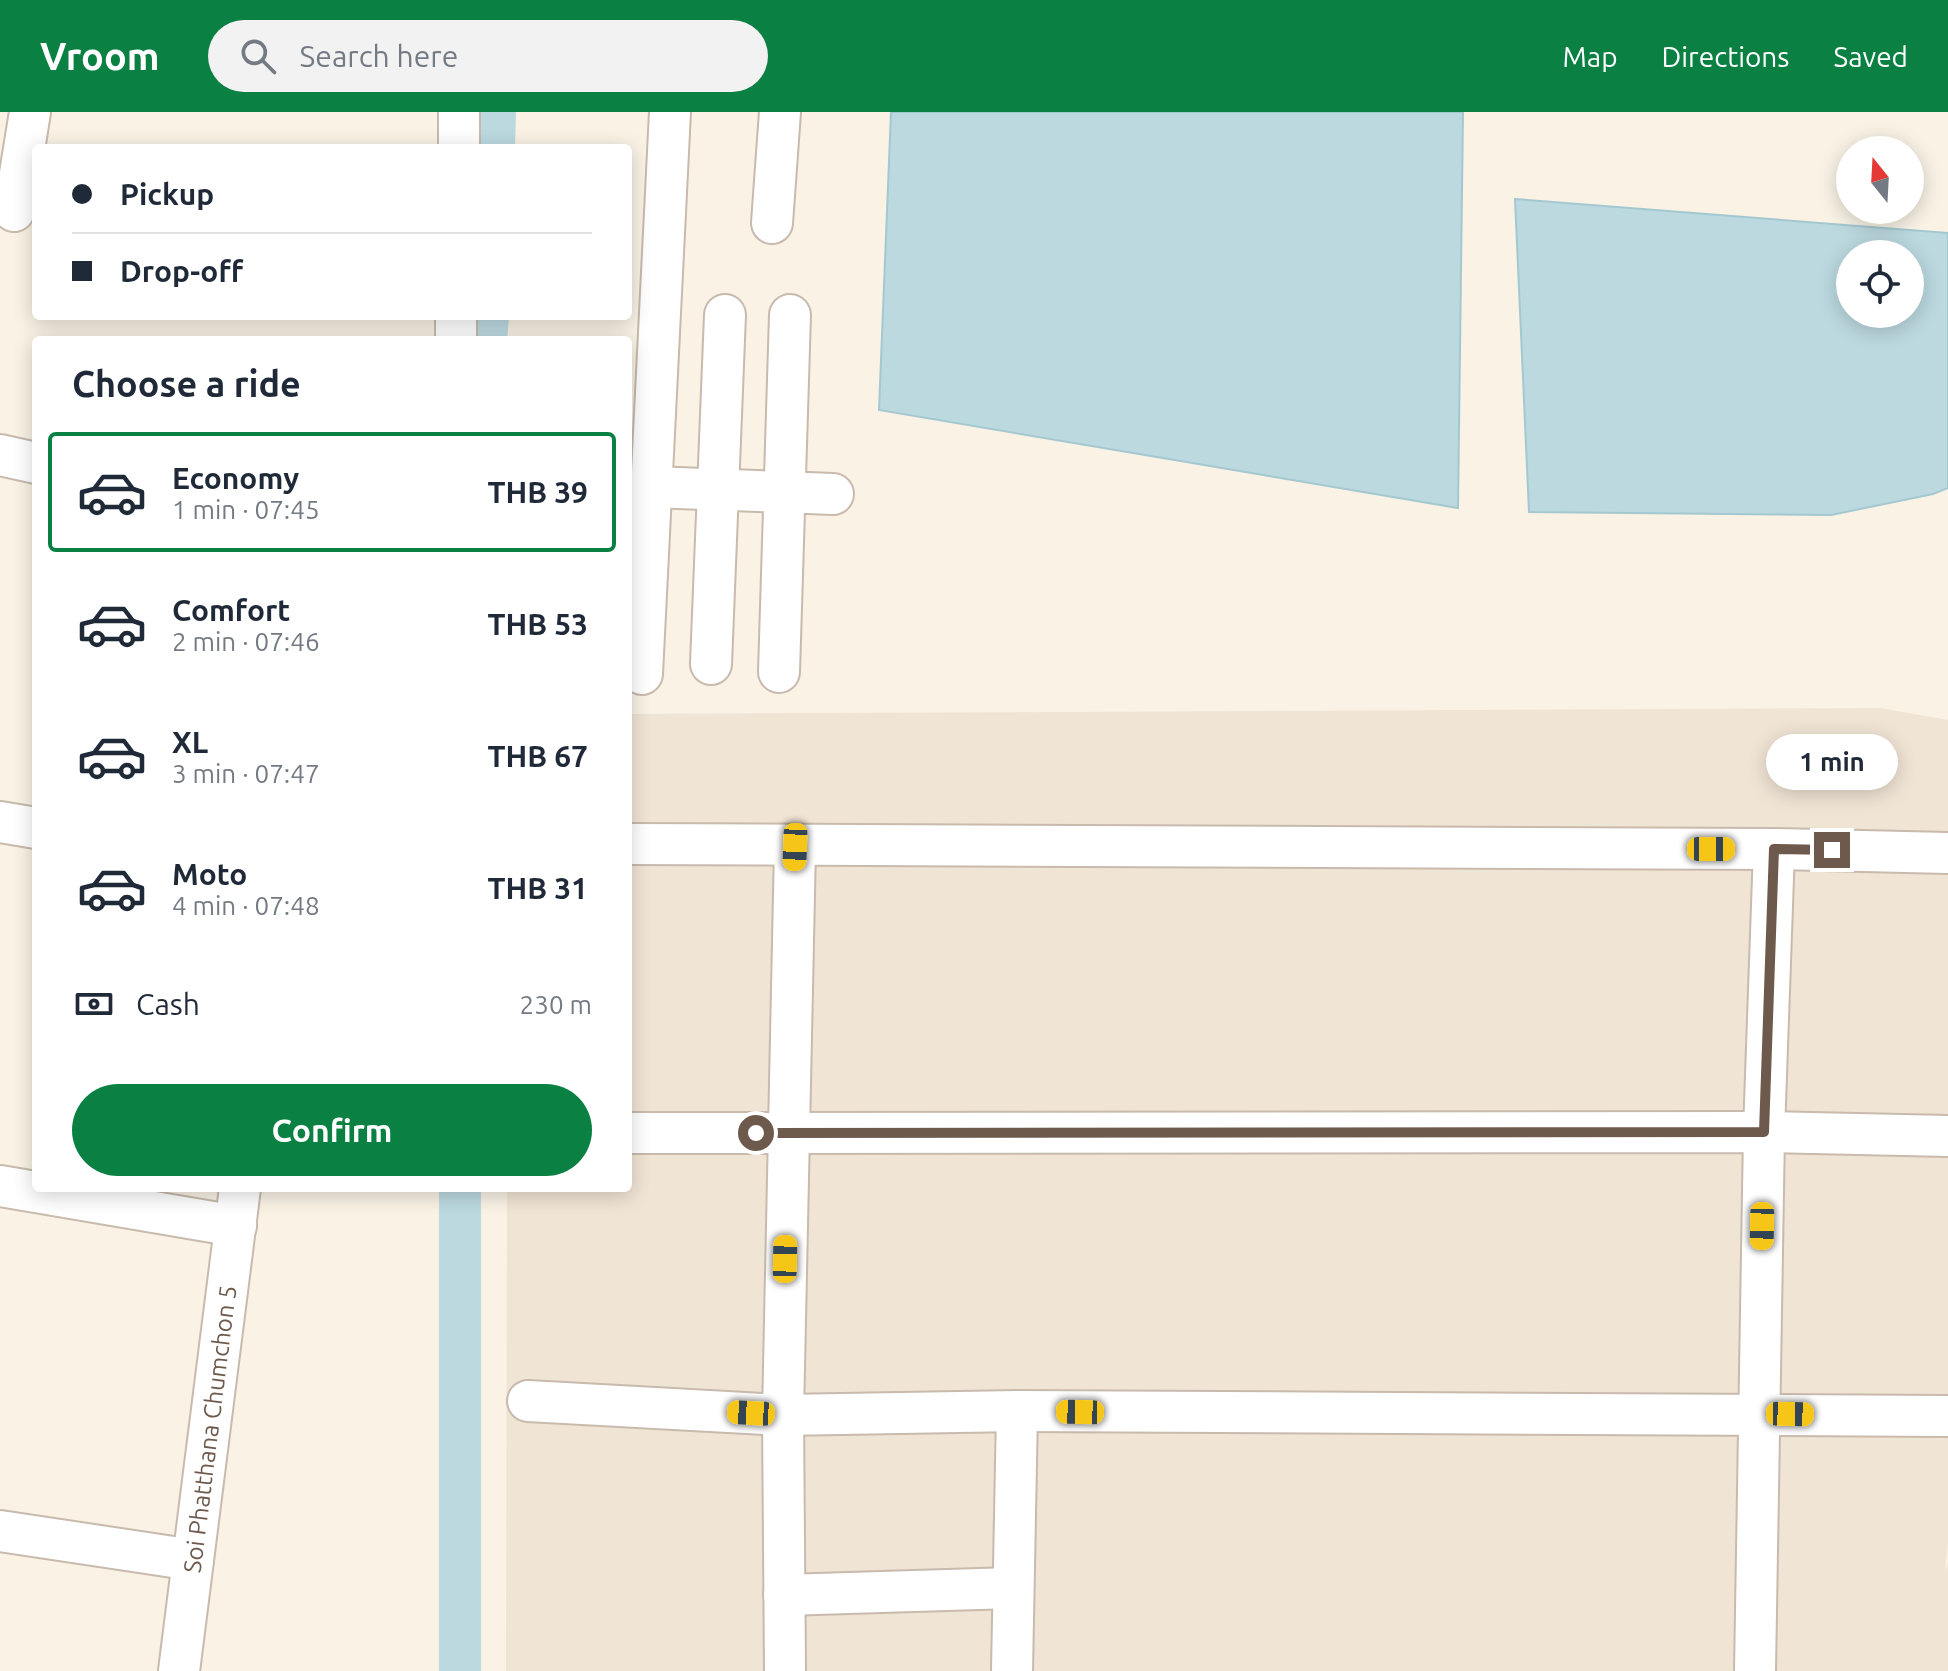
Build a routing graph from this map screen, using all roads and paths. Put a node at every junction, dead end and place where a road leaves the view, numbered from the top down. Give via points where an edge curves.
1 (30, 112) edge
2 (459, 112) edge
3 (670, 112) edge
4 (780, 112) edge
5 (459, 144) edge
6 (17, 212) edge
7 (772, 223) dead end
8 (725, 315) dead end
9 (790, 315) dead end
10 (0, 455) edge
11 (32, 462) edge
12 (651, 487) junction
13 (717, 490) junction
14 (785, 492) junction
15 (833, 494) dead end
16 (711, 664) dead end
17 (779, 672) dead end
18 (642, 674) dead end
19 (0, 822) edge
20 (32, 827) edge
21 (632, 844) edge
22 (795, 847) junction
23 (1774, 849) junction
24 (1948, 853) edge
25 (1764, 1132) junction
26 (632, 1133) edge
27 (788, 1134) junction
28 (1948, 1136) edge
29 (0, 1186) edge
30 (32, 1189) edge
31 (68, 1192) edge
32 (238, 1207) edge
33 (528, 1401) dead end
34 (1017, 1411) junction
35 (1759, 1413) junction
36 (783, 1415) junction
37 (1948, 1416) edge
38 (0, 1531) edge
39 (193, 1560) junction
40 (1012, 1588) junction
41 (784, 1595) junction
42 (179, 1671) edge
43 (785, 1671) edge
44 (1012, 1671) edge
45 (1755, 1671) edge

1 - 6 street
2 - 5 street
3 - 12 street
4 - 7 street
8 - 13 street
9 - 14 street
10 - 11 street
12 - 13 street
12 - 18 street
13 - 14 street
13 - 16 street
14 - 15 street
14 - 17 street
19 - 20 street
21 - 22 street
22 - 23 street
22 - 27 street
23 - 24 street
23 - 25 street
25 - 27 street
25 - 28 street
25 - 35 street
26 - 27 street
27 - 36 street
29 - 30 street
31 - 32 street
32 - 39 street, Soi Phatthana Chumchon 5
33 - 36 street
34 - 35 street
34 - 36 street
34 - 40 street
35 - 37 street
35 - 45 street
36 - 41 street
38 - 39 street
39 - 42 street, Soi Phatthana Chumchon 5
40 - 41 street
40 - 44 street
41 - 43 street

